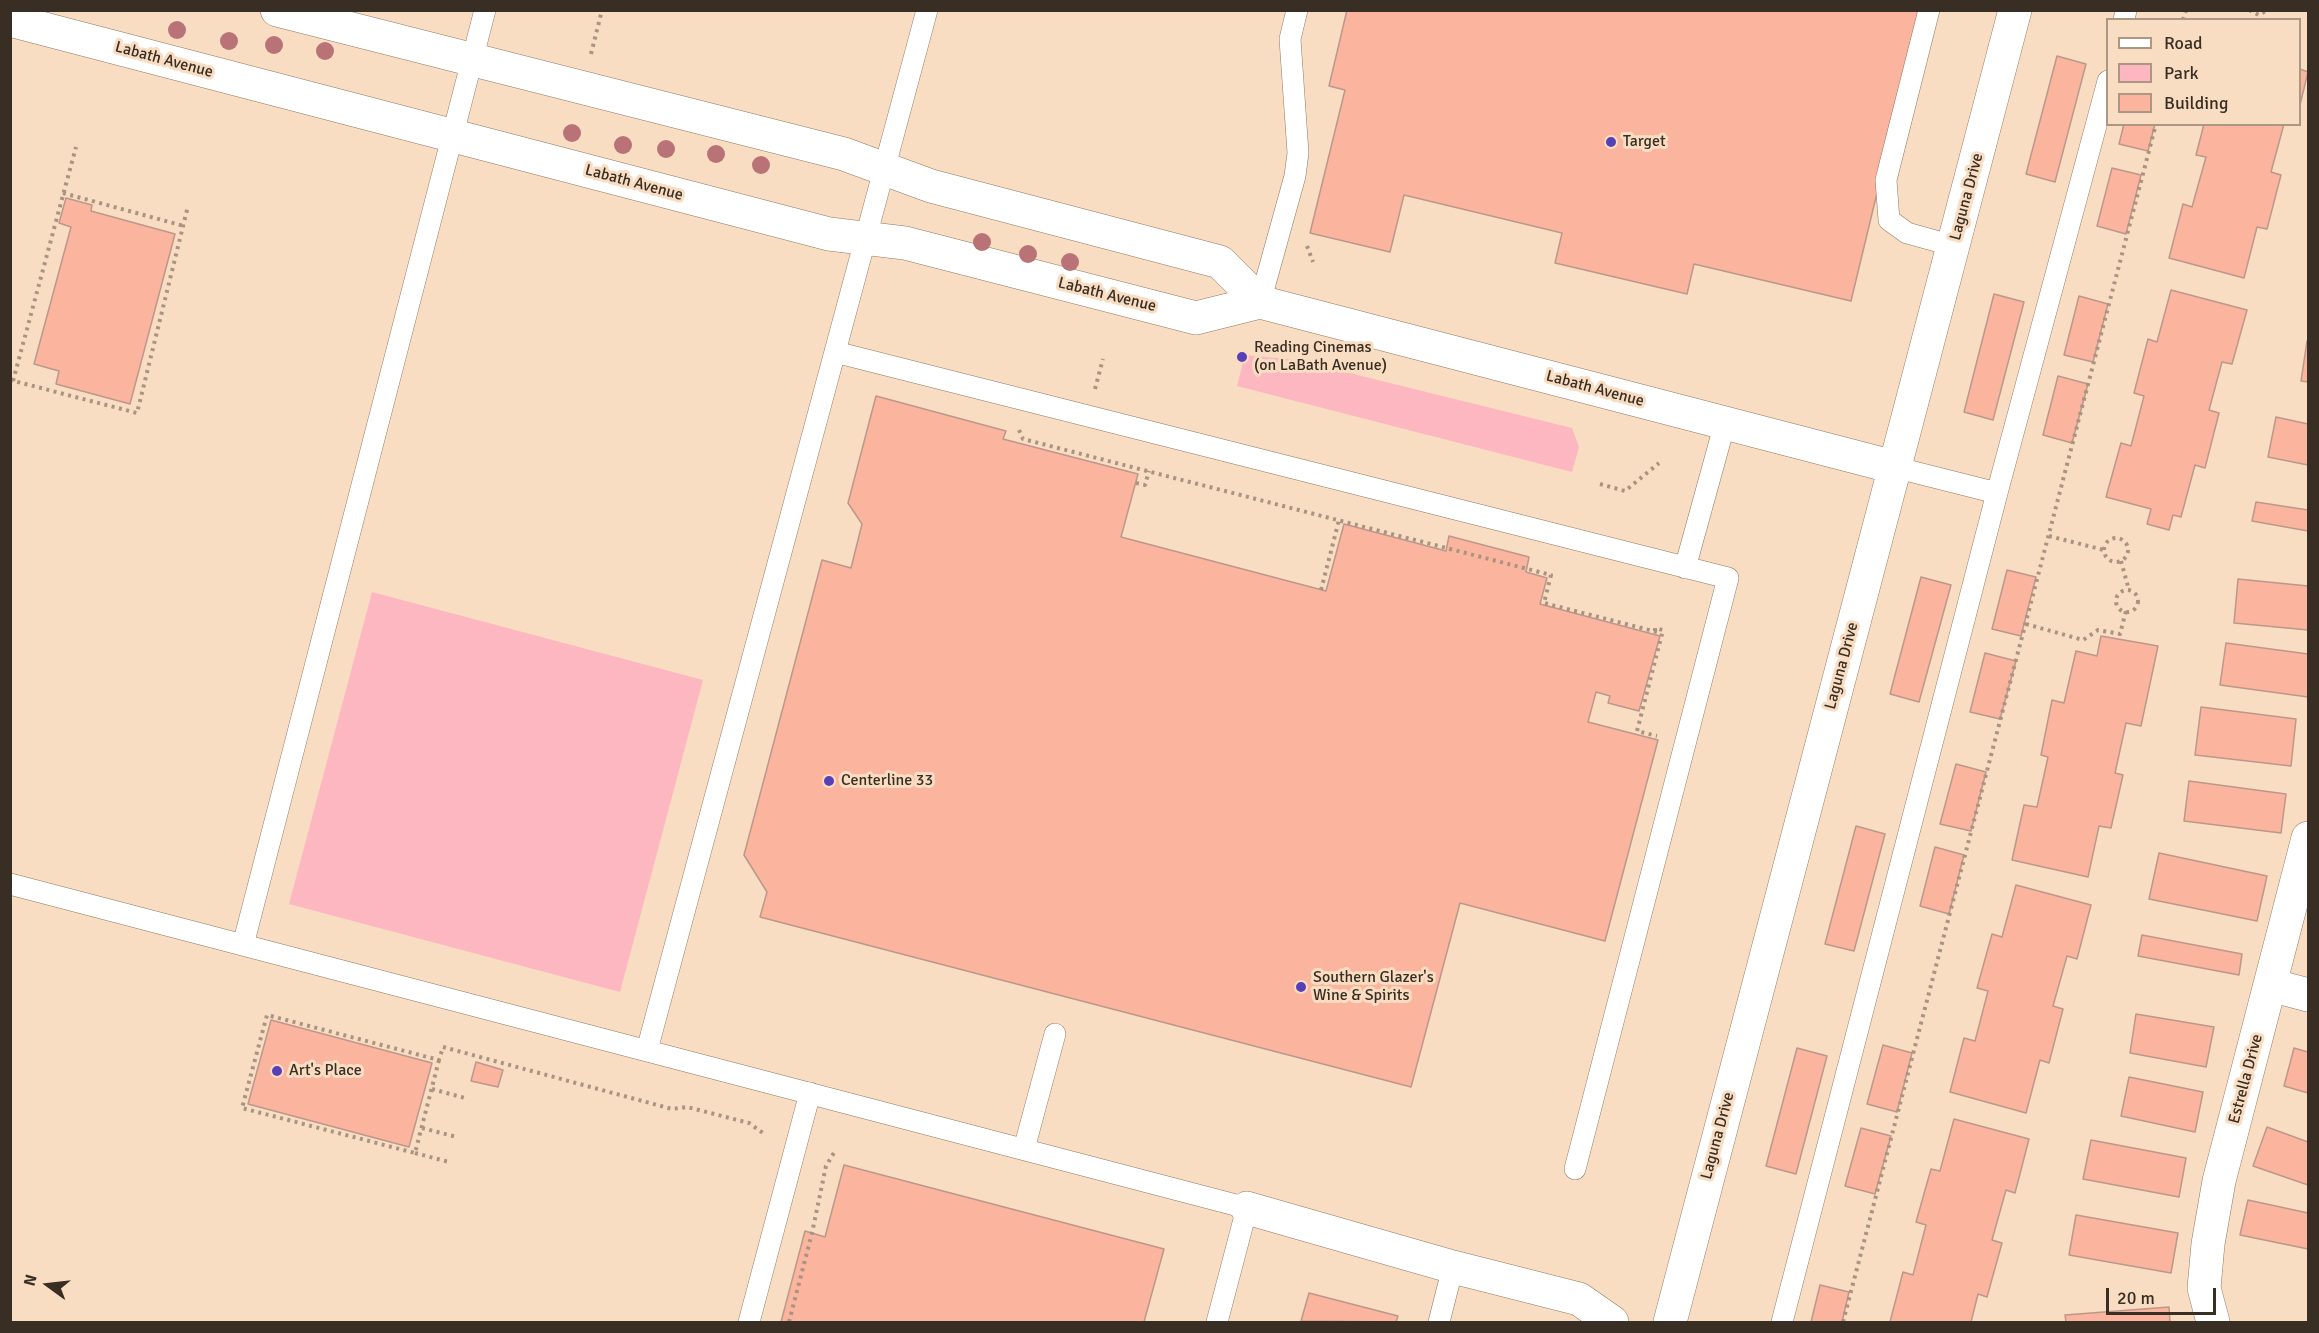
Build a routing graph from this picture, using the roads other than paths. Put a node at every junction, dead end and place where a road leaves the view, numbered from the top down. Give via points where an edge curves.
1 (277, 10) edge
2 (485, 10) edge
3 (927, 10) edge
4 (1297, 10) edge
5 (1929, 10) edge
6 (2015, 10) edge
7 (10, 20) edge
8 (472, 60) junction
9 (2106, 88) edge
10 (453, 135) junction
11 (885, 169) junction
12 (865, 238) junction
13 (1954, 246) junction
14 (1260, 302) junction
15 (835, 352) junction
16 (1725, 423) junction
17 (1894, 467) junction
18 (1997, 493) junction
19 (1685, 568) junction
20 (2308, 838) edge
21 (10, 884) edge
22 (243, 945) junction
23 (2271, 985) junction
24 (2308, 995) edge
25 (1055, 1034) dead end
26 (647, 1050) junction
27 (810, 1093) junction
28 (1024, 1149) junction
29 (1575, 1169) dead end
30 (1247, 1208) junction
31 (1453, 1267) junction
32 (749, 1323) edge
33 (1217, 1323) edge
34 (1438, 1323) edge
35 (1612, 1323) edge
36 (1670, 1323) edge
37 (1782, 1323) edge
38 (2213, 1323) edge

1 - 8 street
2 - 8 lane
3 - 11 lane
4 - 14 lane via 1290,39 1298,153
5 - 13 lane via 1886,180 1888,210 1890,220 1907,233
6 - 13 street, Laguna Drive
7 - 10 street, Labath Avenue
8 - 10 lane
8 - 11 street via 844,154
9 - 18 lane
10 - 12 street, Labath Avenue via 829,234
10 - 22 lane
11 - 12 lane
11 - 14 street via 931,186 1220,262
12 - 14 street, Labath Avenue via 905,243 1197,318
12 - 15 lane
13 - 17 street, Laguna Drive
14 - 16 street, Labath Avenue
15 - 19 lane
15 - 26 lane
16 - 17 street, Labath Avenue
16 - 19 lane
17 - 18 lane
17 - 36 street, Laguna Drive
18 - 37 lane
19 - 29 lane via 1728,578
20 - 23 street, Estrella Drive
21 - 22 lane
22 - 26 lane
23 - 24 street
23 - 38 street, Estrella Drive via 2219,1181 2208,1244 2204,1288
25 - 28 lane
26 - 27 lane
27 - 28 lane
27 - 32 lane
28 - 30 lane
30 - 31 street
30 - 33 lane
31 - 34 lane
31 - 35 street via 1579,1299

